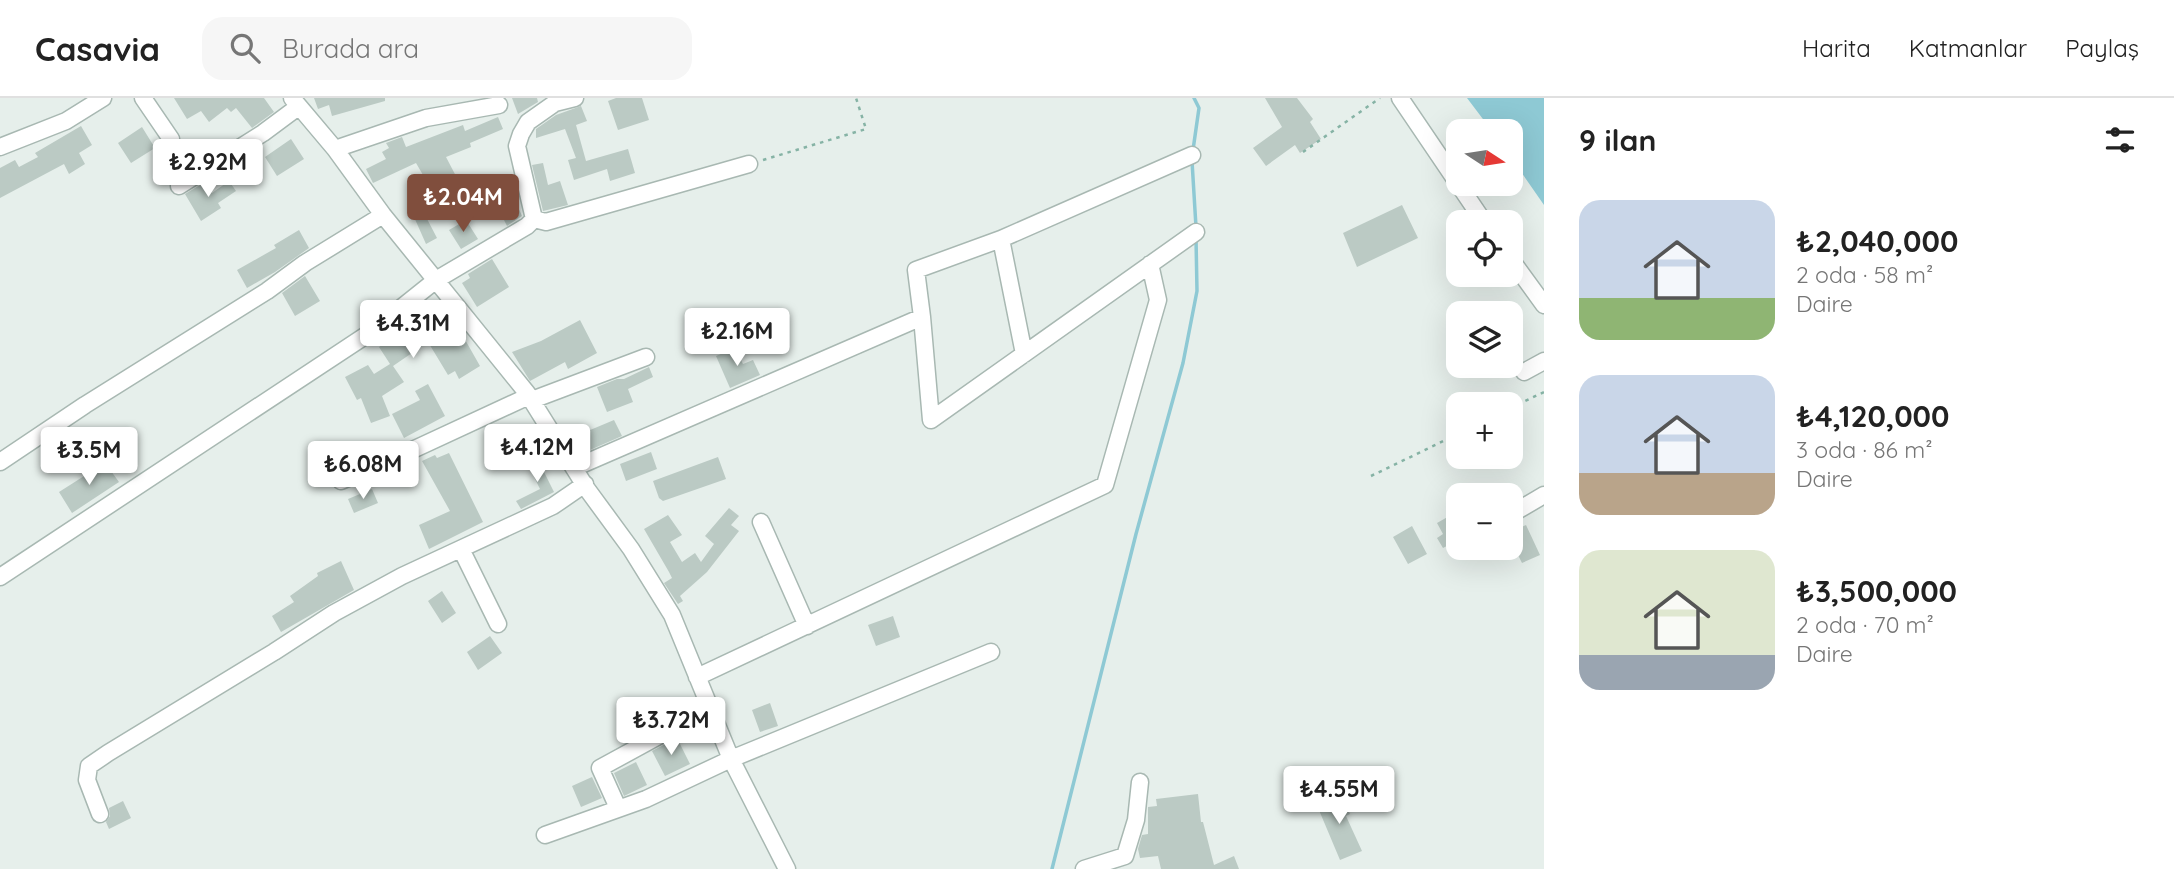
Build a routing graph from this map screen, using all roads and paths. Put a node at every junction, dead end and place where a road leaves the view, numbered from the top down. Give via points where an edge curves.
1 (103, 98) edge
2 (143, 98) edge
3 (575, 98) edge
4 (856, 98) edge
5 (1380, 98) edge
6 (1400, 98) edge
7 (295, 102) edge
8 (499, 105) dead end
9 (171, 139) dead end
10 (0, 147) edge
11 (335, 149) junction
12 (1303, 152) dead end
13 (1192, 155) dead end
14 (749, 164) joint
15 (179, 186) dead end
16 (1476, 210) edge
17 (383, 215) junction
18 (534, 219) junction
19 (1196, 232) dead end
20 (1001, 239) junction
21 (1150, 264) junction
22 (1523, 276) edge
23 (436, 279) junction
24 (1544, 305) edge
25 (922, 317) junction
26 (1024, 354) junction
27 (646, 358) dead end
28 (1544, 361) edge
29 (1524, 372) dead end
30 (1544, 392) edge
31 (530, 398) junction
32 (1523, 402) edge
33 (1446, 440) edge
34 (0, 462) edge
35 (574, 468) junction
36 (1371, 476) dead end
37 (341, 481) dead end
38 (585, 484) junction
39 (1544, 495) edge
40 (1523, 507) edge
41 (761, 522) dead end
42 (461, 549) junction
43 (0, 577) edge
44 (498, 624) dead end
45 (807, 626) junction
46 (991, 652) dead end
47 (697, 677) junction
48 (710, 708) junction
49 (731, 759) junction
50 (1140, 782) dead end
51 (618, 808) junction
52 (100, 814) dead end
53 (545, 835) dead end
54 (787, 869) edge
55 (1084, 869) edge

1 - 10 street via 66,121
2 - 9 street
3 - 18 street via 555,103 528,121 521,134 517,146
4 - 14 path via 866,129
5 - 12 path
6 - 16 street
7 - 11 street
7 - 15 street via 263,133
8 - 11 street via 426,118
11 - 17 street
13 - 20 street
14 - 18 street via 545,222
17 - 23 street
17 - 34 street
18 - 23 street
19 - 21 street
20 - 25 street via 916,270
20 - 26 street
21 - 26 street
21 - 45 street via 1158,300 1105,485
22 - 24 street
23 - 31 street
23 - 43 street via 371,332
25 - 26 street via 932,420
25 - 35 street
27 - 31 street
28 - 29 street
30 - 32 path
31 - 35 street
31 - 37 street
33 - 36 path
35 - 38 street
38 - 42 street via 553,506
38 - 47 street via 672,615
39 - 40 street
41 - 45 street
42 - 44 street
42 - 52 street via 334,613 89,766 87,780
45 - 47 street
46 - 49 street
47 - 48 street
48 - 49 street
48 - 51 street via 600,768
49 - 51 street
49 - 54 street
50 - 55 street via 1136,820 1125,856
51 - 53 street

